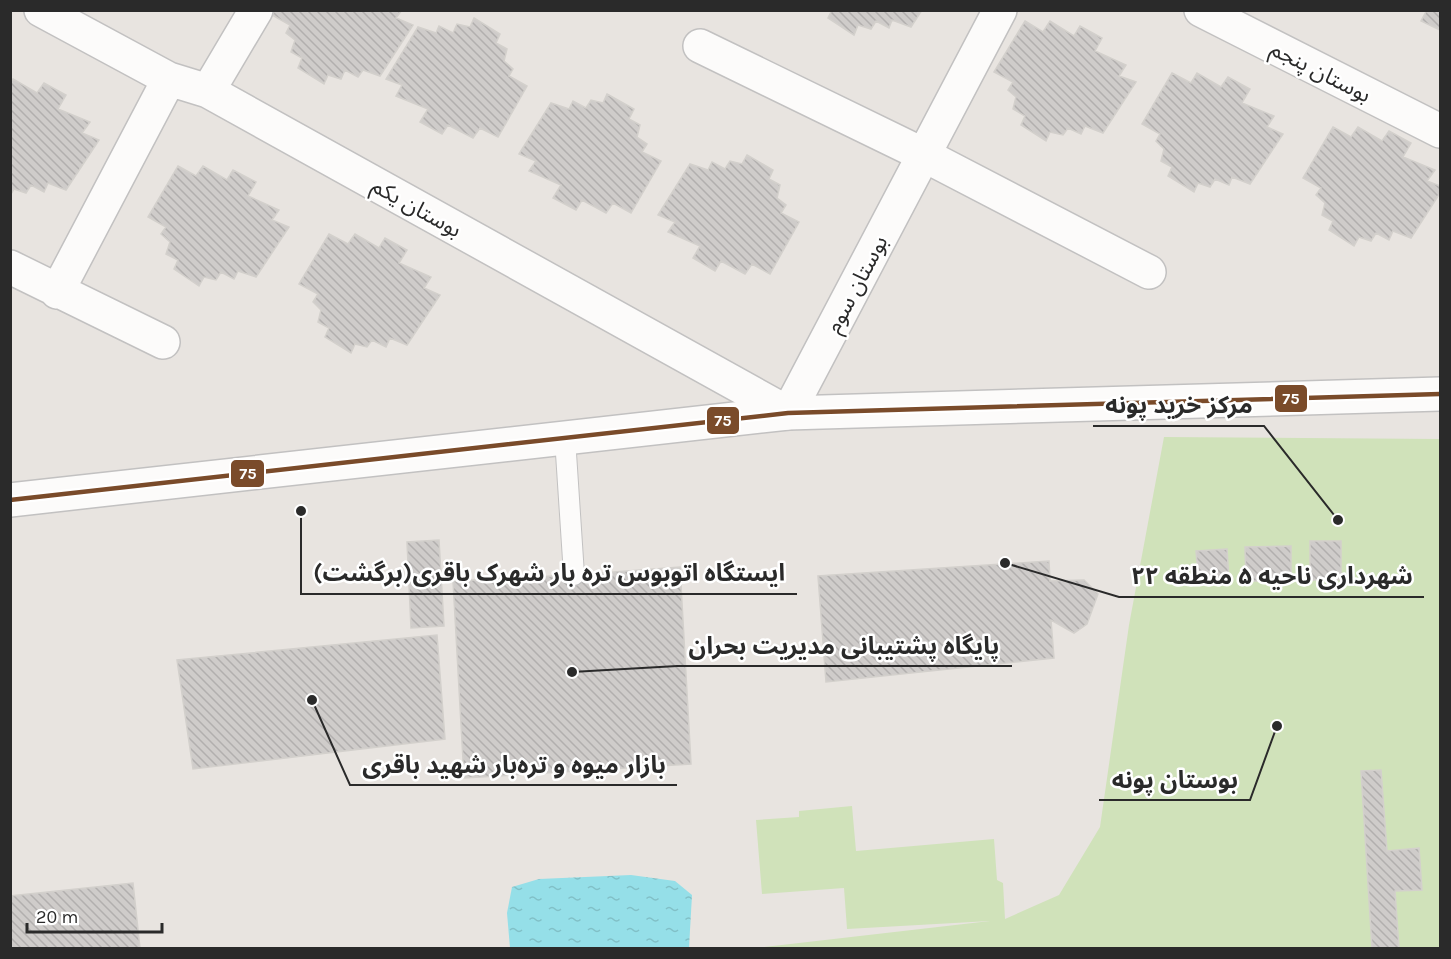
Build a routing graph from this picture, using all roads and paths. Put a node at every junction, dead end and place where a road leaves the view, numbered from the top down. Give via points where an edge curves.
1 (41, 10) edge
2 (256, 10) edge
3 (1000, 10) edge
4 (1201, 10) edge
5 (700, 46) dead end
6 (169, 79) junction
7 (208, 92) junction
8 (1440, 131) edge
9 (924, 155) junction
10 (10, 267) edge
11 (1149, 272) dead end
12 (57, 292) junction
13 (163, 342) dead end
14 (1440, 394) edge
15 (788, 413) junction
16 (565, 438) junction
17 (10, 500) edge
18 (574, 575) dead end

1 - 6 street, بوستان یکم
2 - 7 street
3 - 9 street, بوستان سوم
4 - 8 street, بوستان پنجم
5 - 9 street
6 - 7 street, بوستان یکم
6 - 12 street
7 - 15 street, بوستان یکم
9 - 11 street
9 - 15 street, بوستان سوم
10 - 12 street
12 - 13 street
14 - 15 street
15 - 16 street
16 - 17 street
16 - 18 lane

